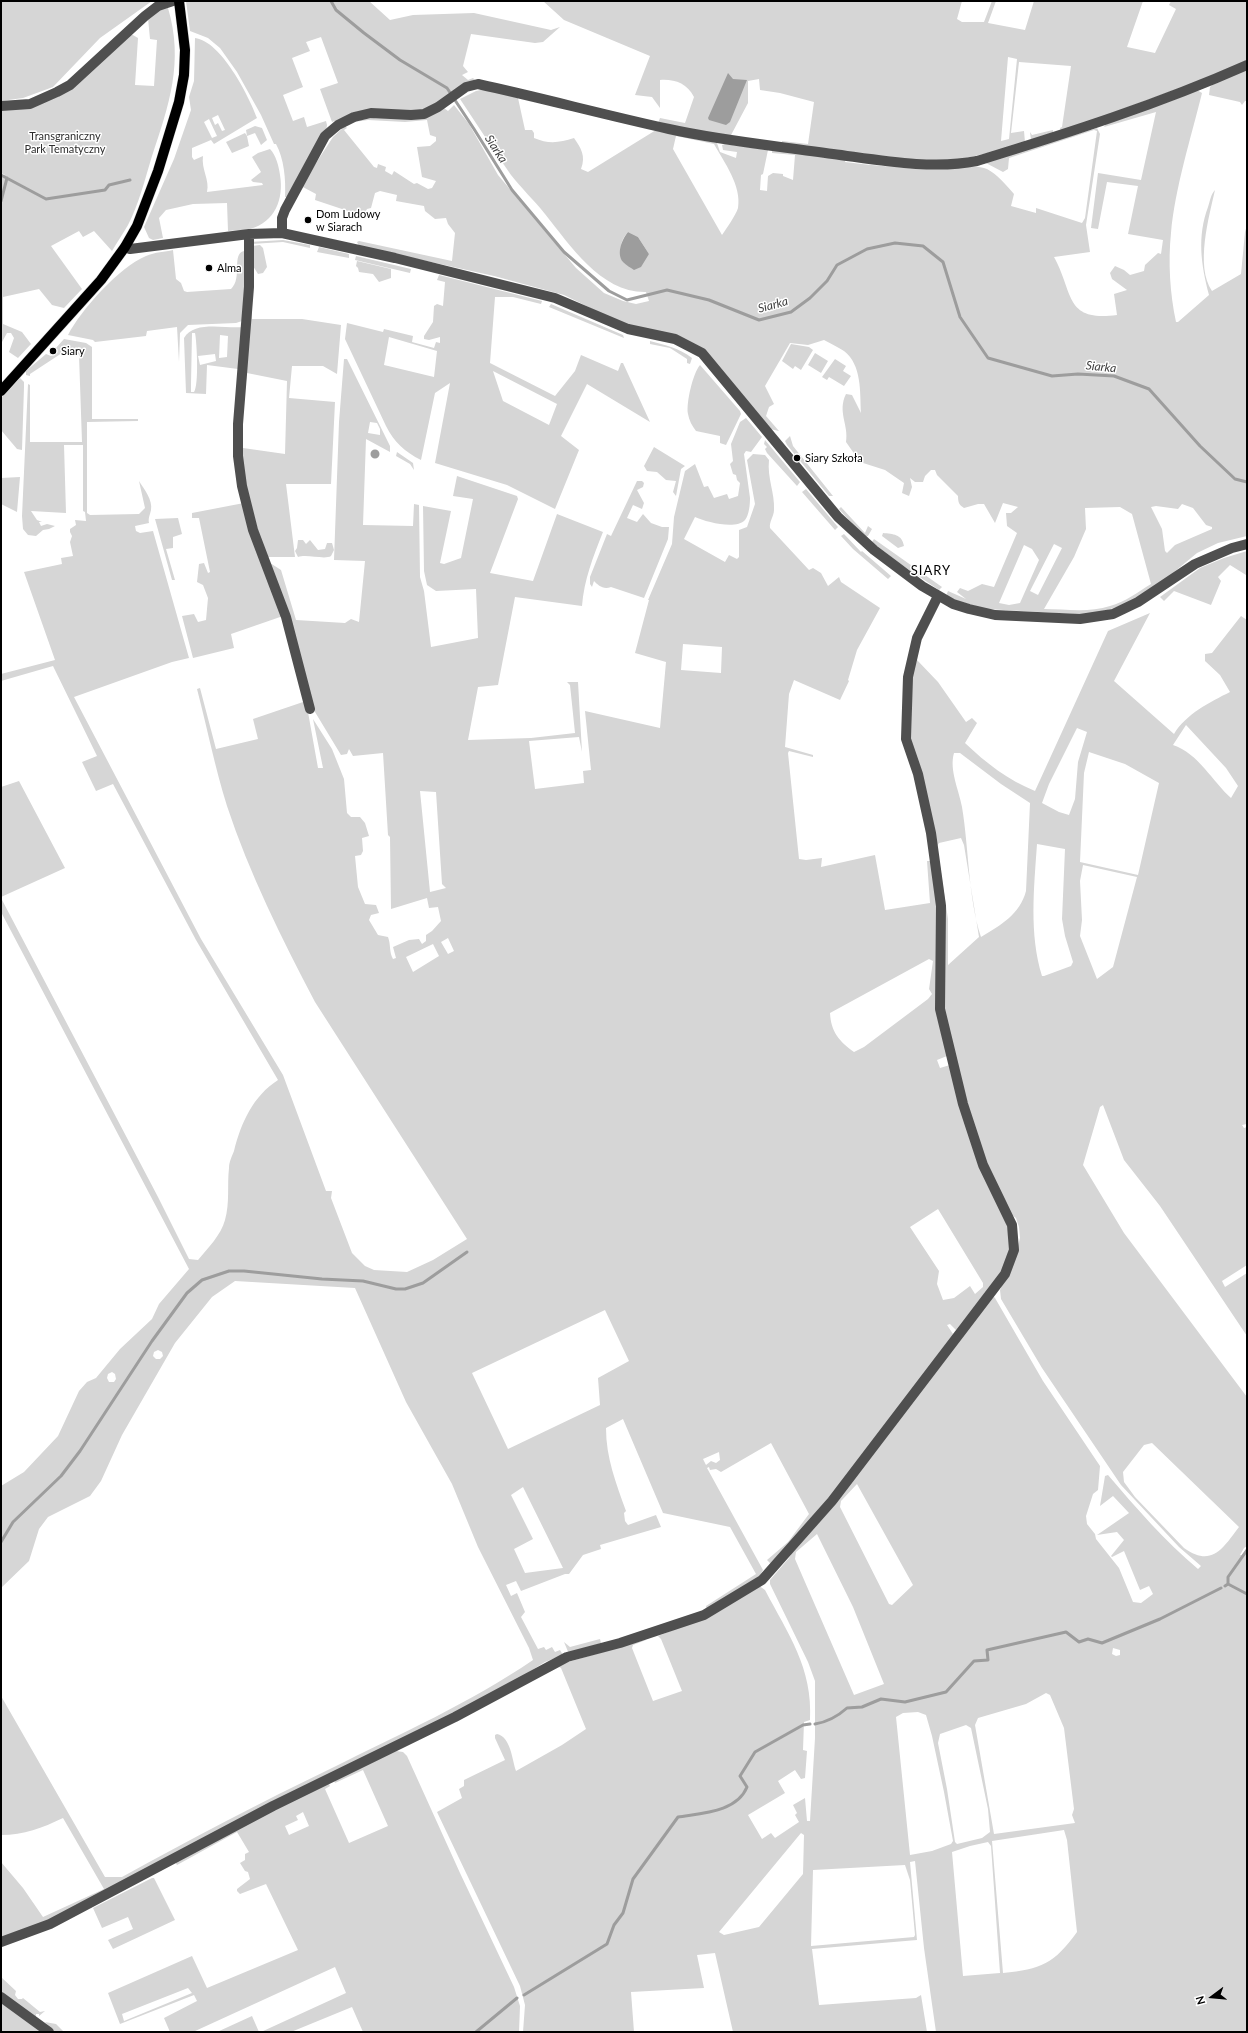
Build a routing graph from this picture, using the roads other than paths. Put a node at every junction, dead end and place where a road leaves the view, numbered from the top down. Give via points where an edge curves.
1 (173, 1) edge
2 (179, 1) edge
3 (1247, 65) edge
4 (1, 106) edge
5 (282, 233) junction
6 (249, 234) junction
7 (125, 247) junction
8 (1, 391) edge
9 (1247, 544) edge
10 (938, 596) junction
11 (310, 710) dead end
12 (1, 1942) edge
13 (1, 1997) edge
14 (49, 2032) edge

1 - 4 street via 158,6 145,16 70,84 57,92 30,104
2 - 7 main road via 185,50 180,102 149,196
3 - 5 street via 1207,83 1101,122 977,161 953,165 859,157 713,138 478,84 466,87 424,114 371,113 354,117 338,125 324,136 285,210
5 - 6 street
5 - 10 street via 555,298 628,329 675,339 700,352 838,517 874,550
6 - 7 street via 159,246 130,249
6 - 11 street via 238,456 242,486 254,530 286,617
7 - 8 main road via 101,280
9 - 10 street via 1195,564 1138,602 1113,614 1080,619 995,615 969,609
10 - 12 street via 917,638 908,677 906,739 918,774 931,834 942,906 940,1009 963,1104 983,1165 1012,1225 1014,1250 1004,1274 832,1501 762,1580 704,1615 620,1643 566,1657 455,1717 273,1806 50,1924
13 - 14 street

